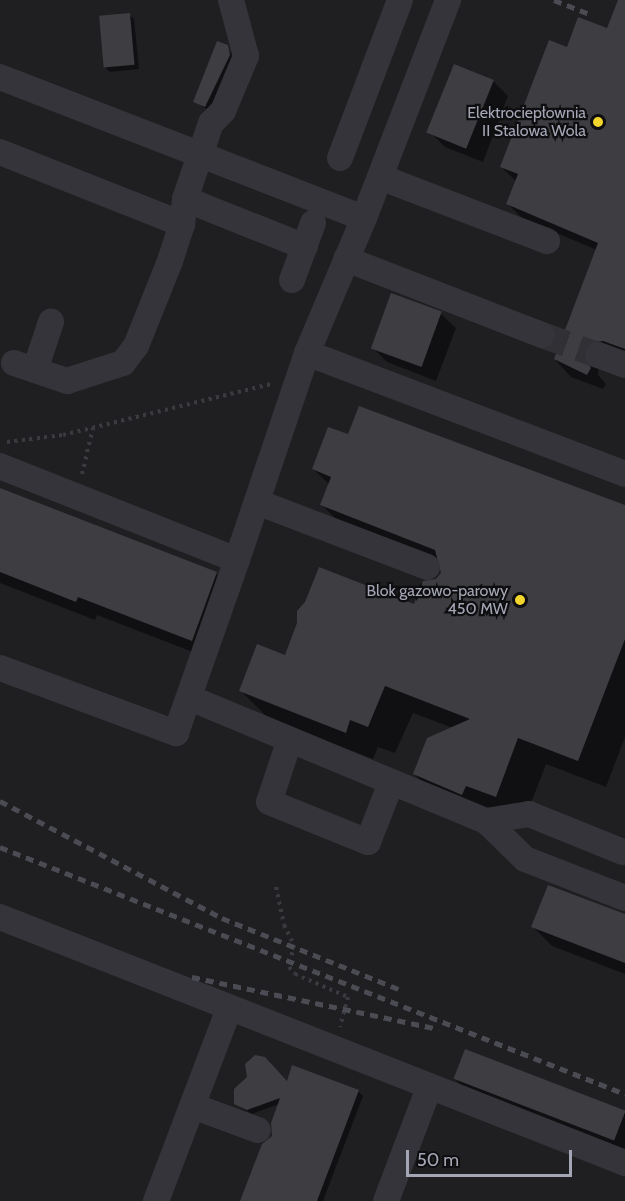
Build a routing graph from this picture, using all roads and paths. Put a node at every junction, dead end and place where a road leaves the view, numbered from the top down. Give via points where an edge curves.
1 (400, 0) edge
2 (448, 0) edge
3 (232, 8) edge
4 (221, 43) dead end
5 (0, 76) edge
6 (0, 152) edge
7 (201, 155) junction
8 (340, 158) dead end
9 (380, 177) junction
10 (183, 211) junction
11 (364, 218) junction
12 (314, 223) dead end
13 (547, 241) dead end
14 (305, 247) junction
15 (346, 260) junction
16 (292, 280) dead end
17 (51, 322) dead end
18 (542, 335) tunnel mouth
19 (307, 353) junction
20 (598, 355) tunnel mouth
21 (625, 365) edge
22 (93, 428) dead end
23 (0, 466) edge
24 (625, 474) edge
25 (79, 483) dead end
26 (257, 502) junction
27 (237, 560) junction
28 (428, 567) dead end
29 (0, 668) edge
30 (189, 698) junction
31 (289, 742) junction
32 (391, 783) junction
33 (486, 821) junction
34 (623, 852) dead end
35 (276, 887) dead end
36 (625, 898) edge
37 (0, 917) edge
38 (230, 1009) junction
39 (333, 1051) junction
40 (429, 1088) junction
41 (193, 1106) junction
42 (258, 1130) dead end
43 (625, 1163) edge
44 (156, 1201) edge
45 (386, 1201) edge

1 - 8 lane
2 - 9 lane
3 - 4 lane
3 - 7 lane via 246,56 223,111 211,123
5 - 7 lane
6 - 10 lane
7 - 10 lane
7 - 11 lane
9 - 11 lane
9 - 13 lane
10 - 14 lane
10 - 17 lane via 136,346 123,363 67,381 25,367
11 - 15 lane
12 - 14 lane
14 - 16 lane
15 - 18 lane
15 - 19 lane
19 - 24 lane
19 - 26 lane
20 - 21 lane
22 - 25 path
23 - 27 lane
26 - 27 lane
26 - 28 lane
27 - 30 lane
29 - 30 lane via 176,733
30 - 31 lane
31 - 32 lane
31 - 32 lane via 269,802 313,820 368,842
32 - 33 lane
33 - 34 lane via 529,814
33 - 36 lane via 525,859
35 - 39 path via 284,925 294,945 288,963 290,970 348,997
37 - 38 lane
38 - 39 lane
38 - 41 lane
39 - 40 lane
40 - 43 lane
40 - 45 lane
41 - 42 lane
41 - 44 lane

